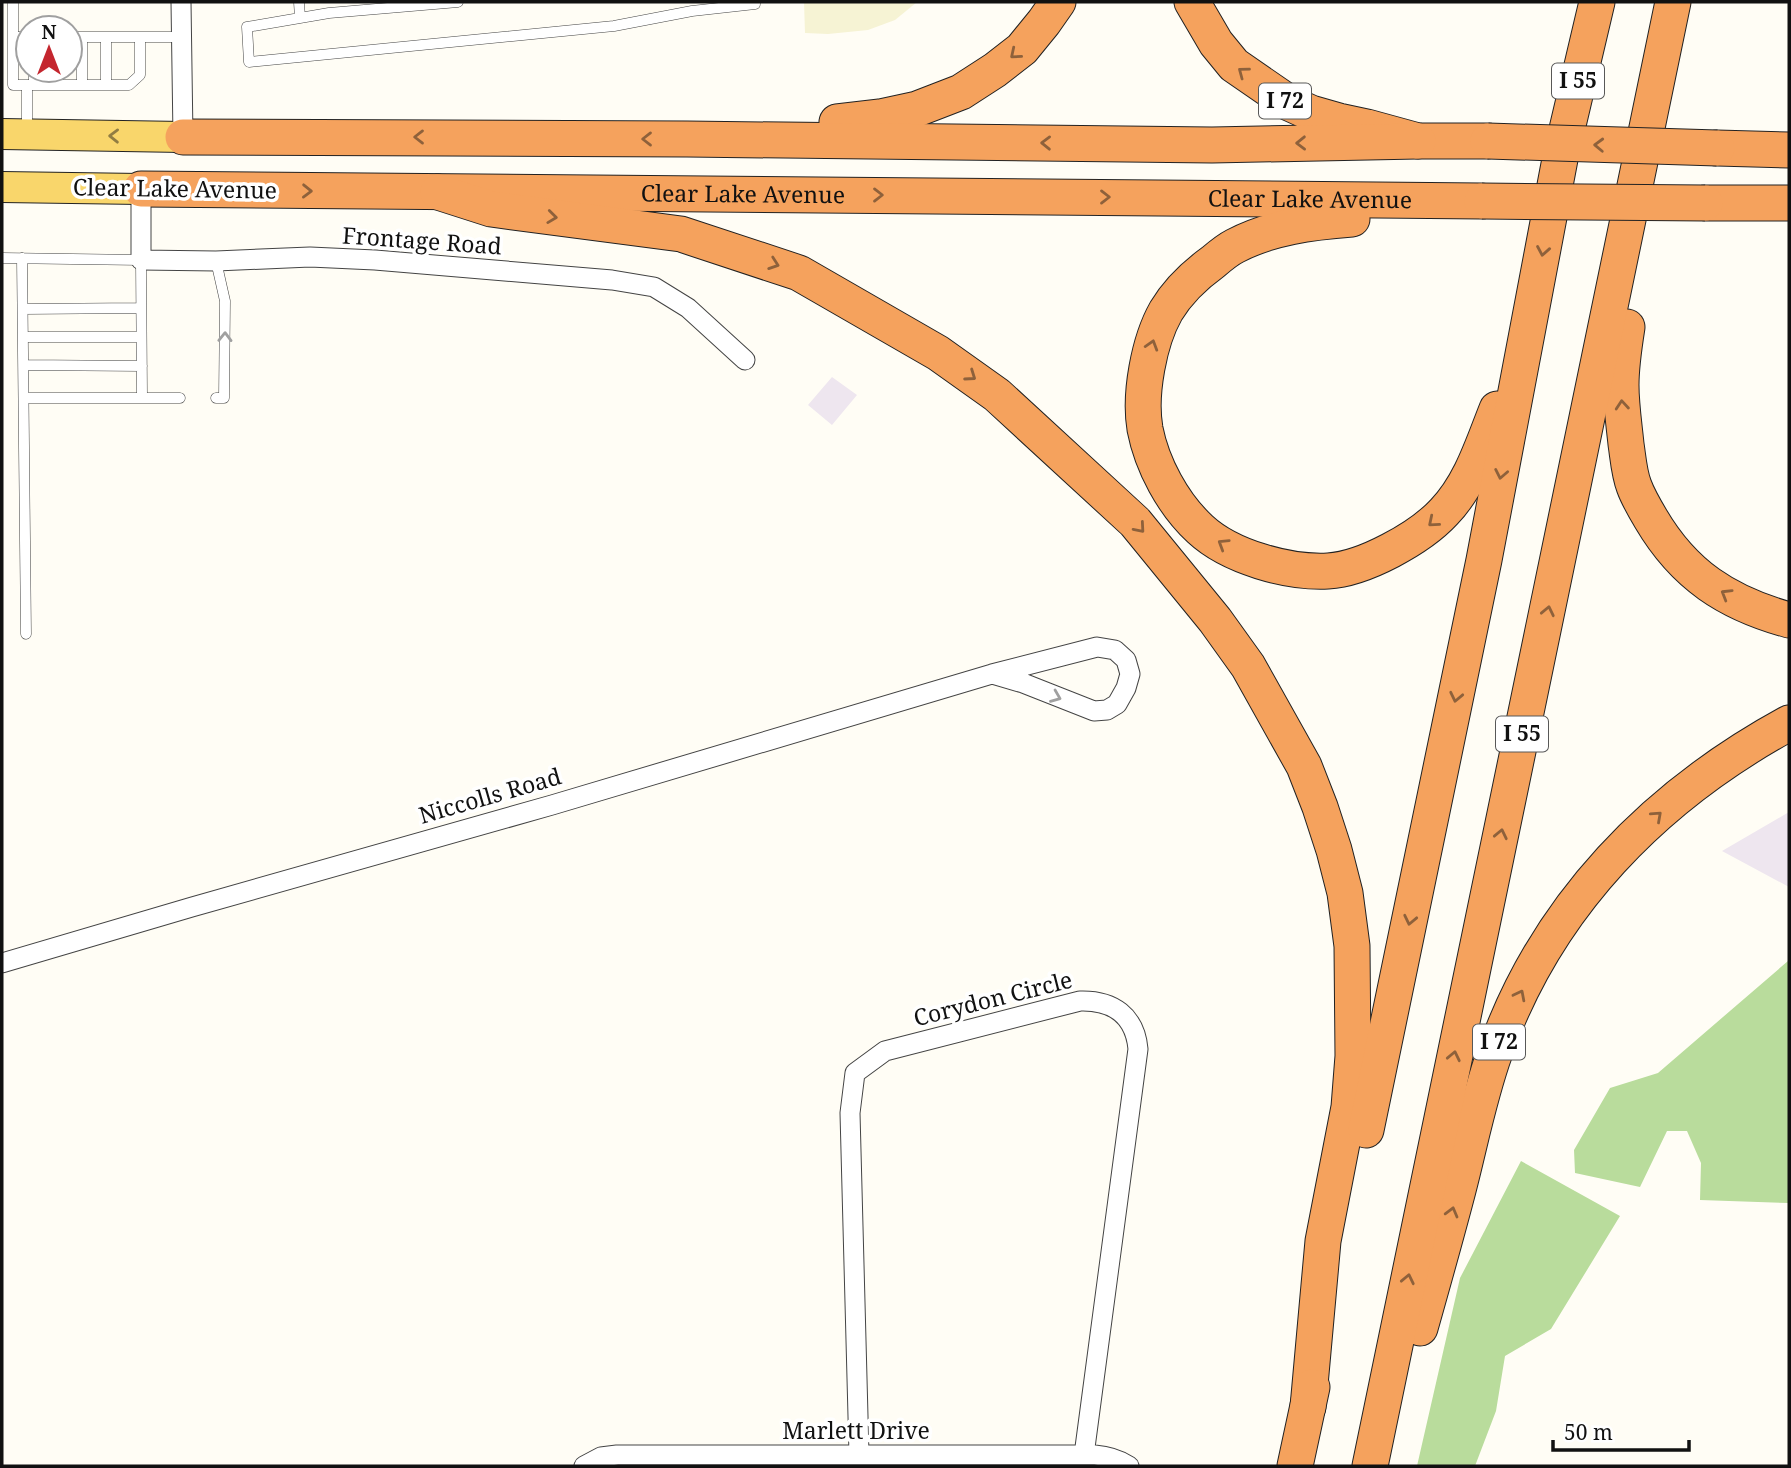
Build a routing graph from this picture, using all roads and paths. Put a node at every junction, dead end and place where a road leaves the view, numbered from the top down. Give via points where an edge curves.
1 (13, 2) edge
2 (181, 2) edge
3 (299, 2) edge
4 (458, 2) edge
5 (755, 2) edge
6 (1058, 2) edge
7 (1192, 2) edge
8 (1573, 2) edge
9 (1597, 2) edge
10 (1674, 2) edge
11 (1680, 2) edge
12 (692, 6) edge
13 (300, 18) junction
14 (13, 37) joint
15 (84, 37) edge
16 (106, 37) junction
17 (140, 37) junction
18 (182, 37) junction
19 (1666, 39) junction
20 (30, 85) junction
21 (58, 85) joint
22 (82, 85) joint
23 (106, 85) junction
24 (12, 136) edge
25 (183, 137) junction
26 (687, 139) junction
27 (1418, 141) junction
28 (1782, 148) edge
29 (1560, 159) junction
30 (1639, 172) junction
31 (2, 187) edge
32 (141, 189) junction
33 (438, 192) junction
34 (1477, 201) junction
35 (1721, 203) junction
36 (1789, 203) edge
37 (1789, 213) edge
38 (2, 258) edge
39 (22, 258) junction
40 (141, 260) junction
41 (216, 261) junction
42 (1532, 306) junction
43 (141, 308) junction
44 (23, 309) junction
45 (23, 337) junction
46 (141, 337) junction
47 (745, 360) dead end
48 (24, 365) junction
49 (142, 366) junction
50 (142, 397) junction
51 (25, 398) junction
52 (180, 398) dead end
53 (216, 398) dead end
54 (1789, 620) edge
55 (26, 634) dead end
56 (992, 674) junction
57 (1789, 723) edge
58 (2, 963) edge
59 (1308, 1407) junction
60 (859, 1454) junction
61 (1084, 1455) junction
62 (954, 1460) edge
63 (763, 1461) edge
64 (584, 1466) edge
65 (1129, 1466) edge
66 (1295, 1466) edge
67 (1370, 1466) edge
68 (1381, 1466) edge

1 - 14 lane
2 - 18 street
3 - 13 lane
4 - 13 lane
5 - 12 lane
6 -> 26 highway via 1021,49 995,70 961,92 918,109
27 -> 7 highway, I 72 via 1289,103 1234,65
8 - 29 highway
9 - 29 highway, I 55
10 - 19 highway, I 55
11 - 19 highway
12 - 13 lane via 614,26 249,62 247,27
14 - 20 lane via 13,85
15 - 16 lane
16 - 17 lane
16 - 23 lane
17 - 18 lane
17 - 23 lane via 140,75 129,85
18 - 25 street
19 - 30 highway, I 55
20 - 21 lane
20 - 24 lane
21 - 22 lane
22 - 23 lane
25 -> 24 main road
26 -> 25 highway
27 -> 26 highway via 1212,145
28 -> 27 highway, I 72, bridge
29 -> 42 highway, I 55
54 -> 30 highway via 1729,597 1681,561 1659,533 1633,484 1621,386 1642,240
67 -> 30 highway, I 55
31 - 32 main road, Clear Lake Avenue
32 -> 33 highway, Clear Lake Avenue
32 - 40 street
33 -> 34 highway, Clear Lake Avenue
33 -> 59 highway via 491,209 681,234 799,273 938,353 997,395 1135,522 1216,620 1248,666 1304,766 1334,850 1352,946 1349,1107 1323,1241
34 - 35 highway, bridge
42 -> 34 highway via 1471,471 1445,511 1391,550 1331,571 1258,561 1201,530 1162,478 1145,428 1149,355 1166,311 1207,266 1234,247 1294,226 1398,216
35 - 36 highway
35 - 37 highway
38 - 39 lane
39 - 40 lane
39 - 44 lane
40 - 41 street, Frontage Road
40 - 43 lane
41 - 47 street, Frontage Road via 374,260 654,287 688,308
53 -> 41 lane via 223,398 225,301
42 -> 59 highway, I 55 via 1482,573
43 - 44 lane
43 - 46 lane
44 - 45 lane
45 - 46 lane
45 - 48 lane
46 - 49 lane
48 - 49 lane
48 - 51 lane
49 - 50 lane
50 - 51 lane
50 - 52 lane
51 - 55 lane
56 -> 56 street, Niccolls Road via 1094,711 1117,704 1130,674 1126,660 1115,650 1097,647
56 - 58 street, Niccolls Road
68 -> 57 highway, I 72 via 1495,1052 1531,974 1575,903 1630,839 1693,784
59 - 66 highway, I 55
60 - 61 street, Corydon Circle via 850,1113 855,1073 885,1051 1095,1000 1111,1005 1128,1020 1138,1049
60 - 62 street, Marlett Drive
60 - 63 street, Marlett Drive
61 - 62 street, Marlett Drive
61 - 65 street, Marlett Drive via 1107,1456
63 - 64 street, Marlett Drive via 617,1455

